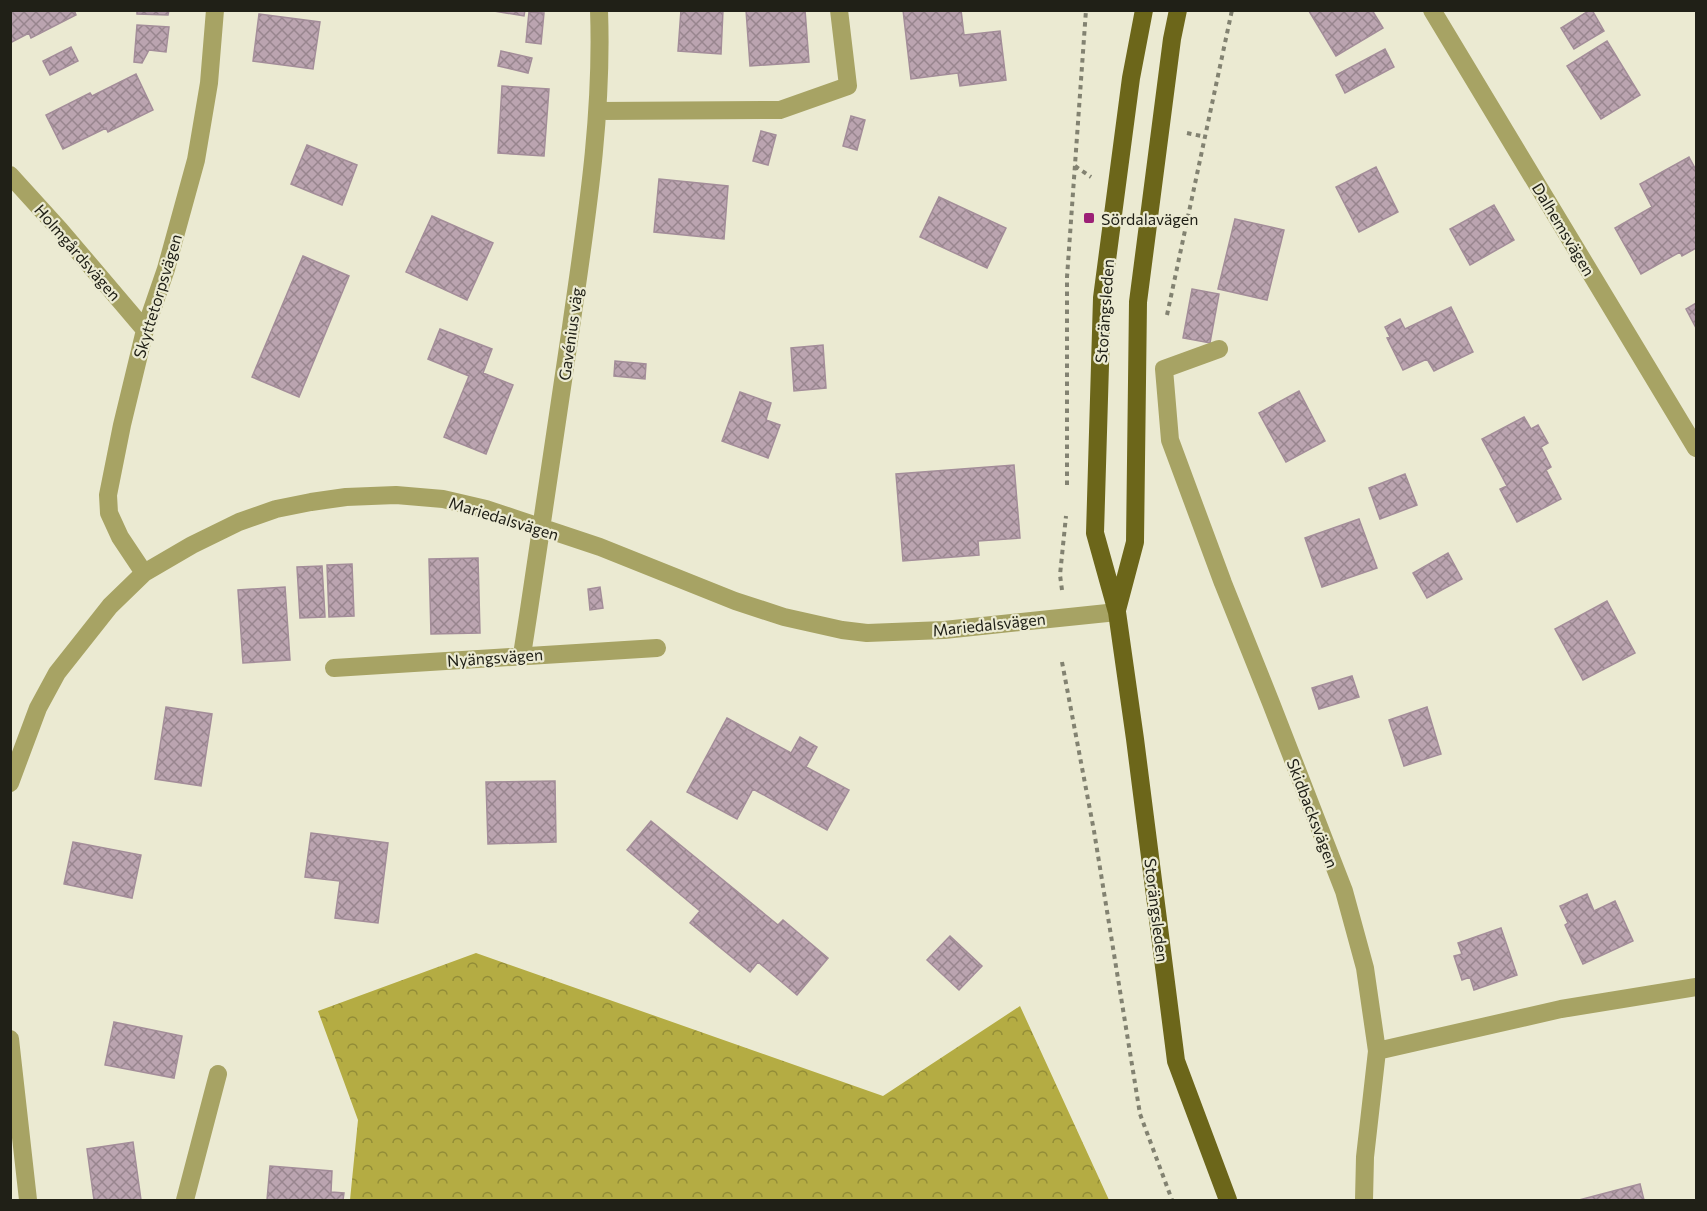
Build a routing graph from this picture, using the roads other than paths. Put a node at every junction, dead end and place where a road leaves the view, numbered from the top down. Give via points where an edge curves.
1 (215, 10) edge
2 (600, 10) edge
3 (839, 10) edge
4 (1144, 10) edge
5 (1178, 10) edge
6 (1432, 10) edge
7 (598, 111) junction
8 (10, 174) edge
9 (146, 330) junction
10 (1219, 349) dead end
11 (1696, 448) edge
12 (542, 529) junction
13 (144, 573) junction
14 (1117, 612) junction
15 (657, 648) dead end
16 (522, 655) junction
17 (334, 668) dead end
18 (10, 783) edge
19 (1696, 987) edge
20 (10, 1039) edge
21 (1377, 1051) junction
22 (218, 1074) dead end
23 (28, 1200) edge
24 (185, 1200) edge
25 (1228, 1200) edge
26 (1364, 1200) edge

1 - 9 street, Skyttetorpsvägen via 210,83 196,160
2 - 7 street, Gavénius väg
3 - 7 street via 848,86 780,110
4 - 14 main road, Storängsleden via 1131,78 1102,298 1095,533
5 - 14 main road, Storängsleden via 1138,302 1135,542
6 - 11 street, Dalhemsvägen
7 - 12 street, Gavénius väg via 590,195
8 - 9 street, Holmgårdsvägen
9 - 13 street, Skyttetorpsvägen via 108,495 109,513 120,537
10 - 21 street, Skidbacksvägen via 1164,369 1170,440 1344,891 1365,968
12 - 13 street, Mariedalsvägen via 443,499 396,495 311,501 239,522
12 - 14 street, Mariedalsvägen via 784,617 850,631 944,630
12 - 16 street, Gavénius väg
13 - 18 street, Mariedalsvägen via 110,606 57,673 38,708
14 - 25 main road, Storängsleden via 1176,1061
15 - 16 street, Nyängsvägen
16 - 17 street, Nyängsvägen
19 - 21 street via 1561,1009
20 - 23 street
21 - 26 street, Skidbacksvägen
22 - 24 street

